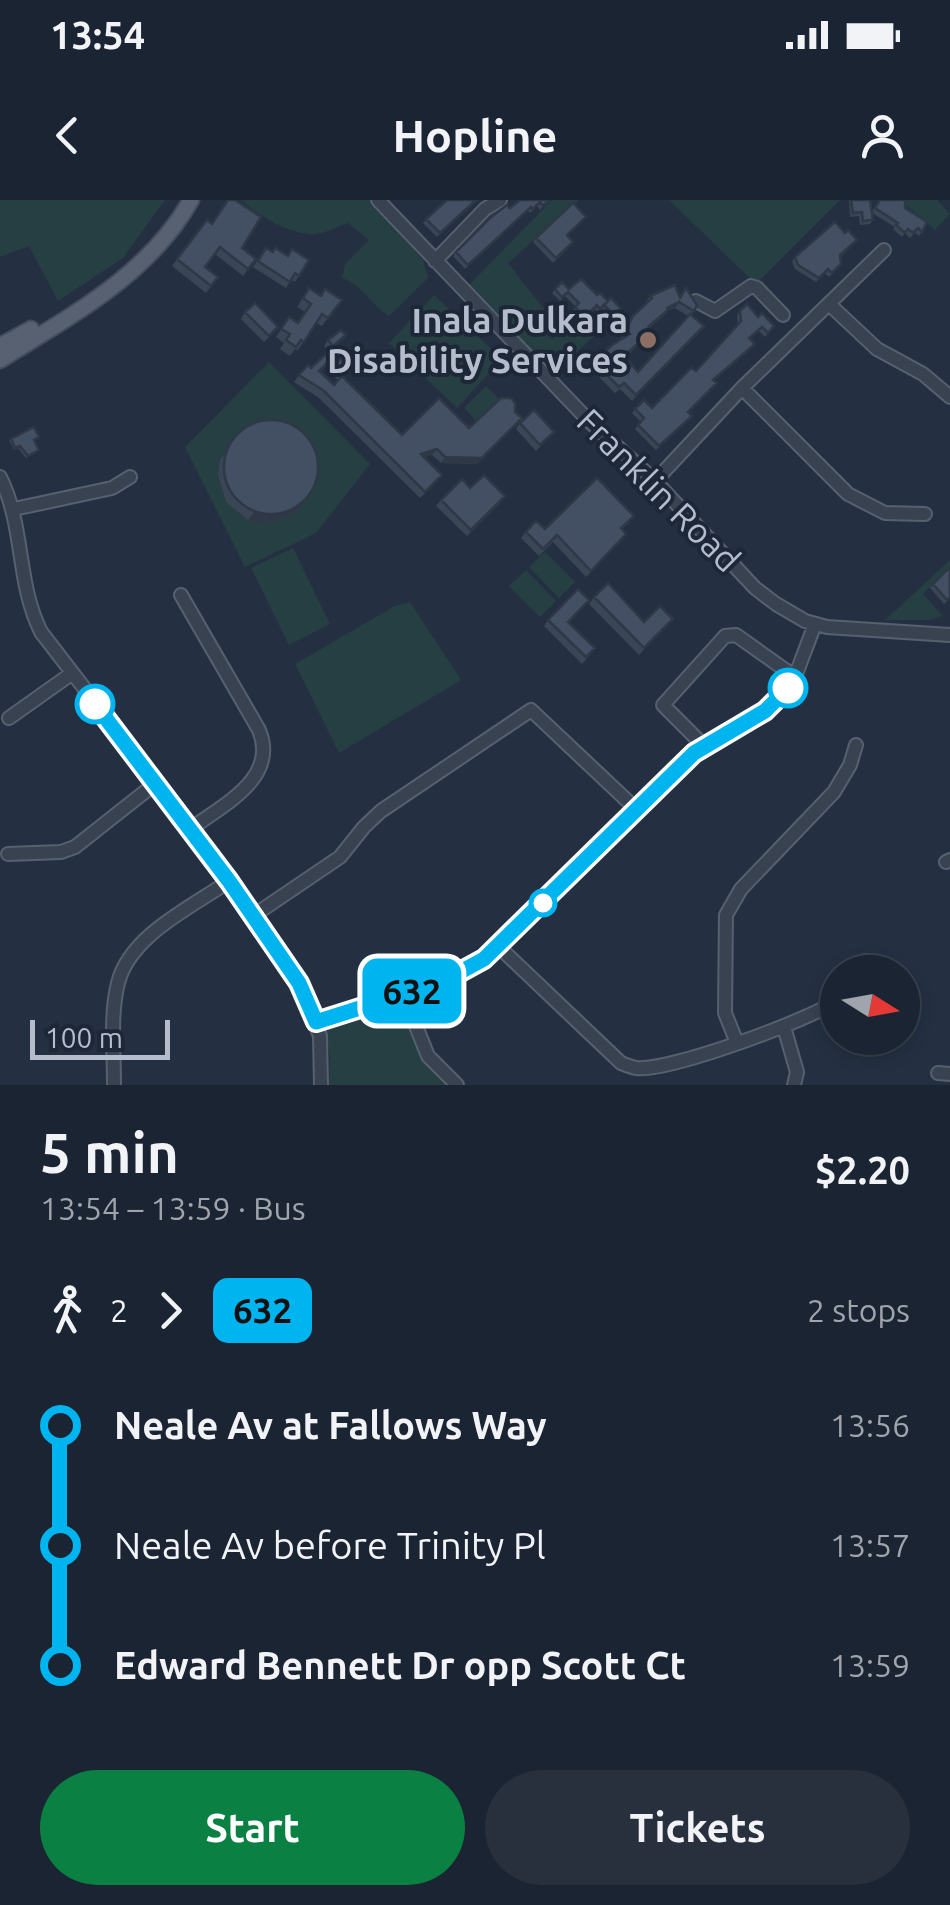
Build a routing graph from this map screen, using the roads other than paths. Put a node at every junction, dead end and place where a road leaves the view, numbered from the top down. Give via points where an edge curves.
1 (181, 200) edge
2 (191, 200) edge
3 (378, 200) edge
4 (500, 200) edge
5 (884, 250) dead end
6 (436, 261) junction
7 (696, 301) edge
8 (830, 304) junction
9 (783, 315) dead end
10 (0, 346) edge
11 (0, 360) edge
12 (742, 388) junction
13 (950, 398) edge
14 (0, 478) edge
15 (130, 478) dead end
16 (654, 481) junction
17 (14, 509) junction
18 (925, 514) dead end
19 (180, 595) dead end
20 (815, 624) junction
21 (950, 635) edge
22 (72, 674) junction
23 (795, 677) junction
24 (9, 718) dead end
25 (704, 746) junction
26 (856, 746) dead end
27 (156, 783) junction
28 (636, 810) junction
29 (192, 828) junction
30 (8, 854) dead end
31 (229, 881) junction
32 (253, 916) junction
33 (499, 947) junction
34 (404, 994) junction
35 (820, 1009) edge
36 (316, 1022) junction
37 (784, 1027) junction
38 (737, 1043) junction
39 (114, 1084) edge
40 (321, 1085) edge
41 (457, 1085) edge
42 (794, 1085) edge

1 - 10 main road via 162,228 101,286
2 - 11 main road via 170,232 108,292
3 - 6 street, Franklin Road
4 - 6 street
5 - 8 street
6 - 16 street, Franklin Road
7 - 9 street via 715,312 751,286
8 - 12 street
8 - 13 street via 878,349
12 - 16 street
12 - 18 street via 848,494 885,513
14 - 17 street
15 - 17 street via 112,488
16 - 20 street, Franklin Road via 755,588
17 - 22 street via 30,608
19 - 29 street via 264,746 253,781
20 - 21 street, Franklin Road
20 - 23 street
22 - 24 street
22 - 27 street
23 - 25 street via 765,711
23 - 25 street via 736,635 725,636 663,705
25 - 28 street
26 - 38 street via 834,792 741,890 726,915 725,1012
27 - 29 street
27 - 30 street via 75,847
28 - 32 street via 532,710 381,812 340,857
28 - 33 street
29 - 31 street
31 - 32 street
31 - 39 street via 146,940 123,968
32 - 36 street via 299,983
33 - 34 street via 459,975
33 - 38 street via 621,1063 664,1064
34 - 36 street
34 - 41 street via 428,1056
35 - 37 street
36 - 40 street
37 - 38 street
37 - 42 street via 798,1072

